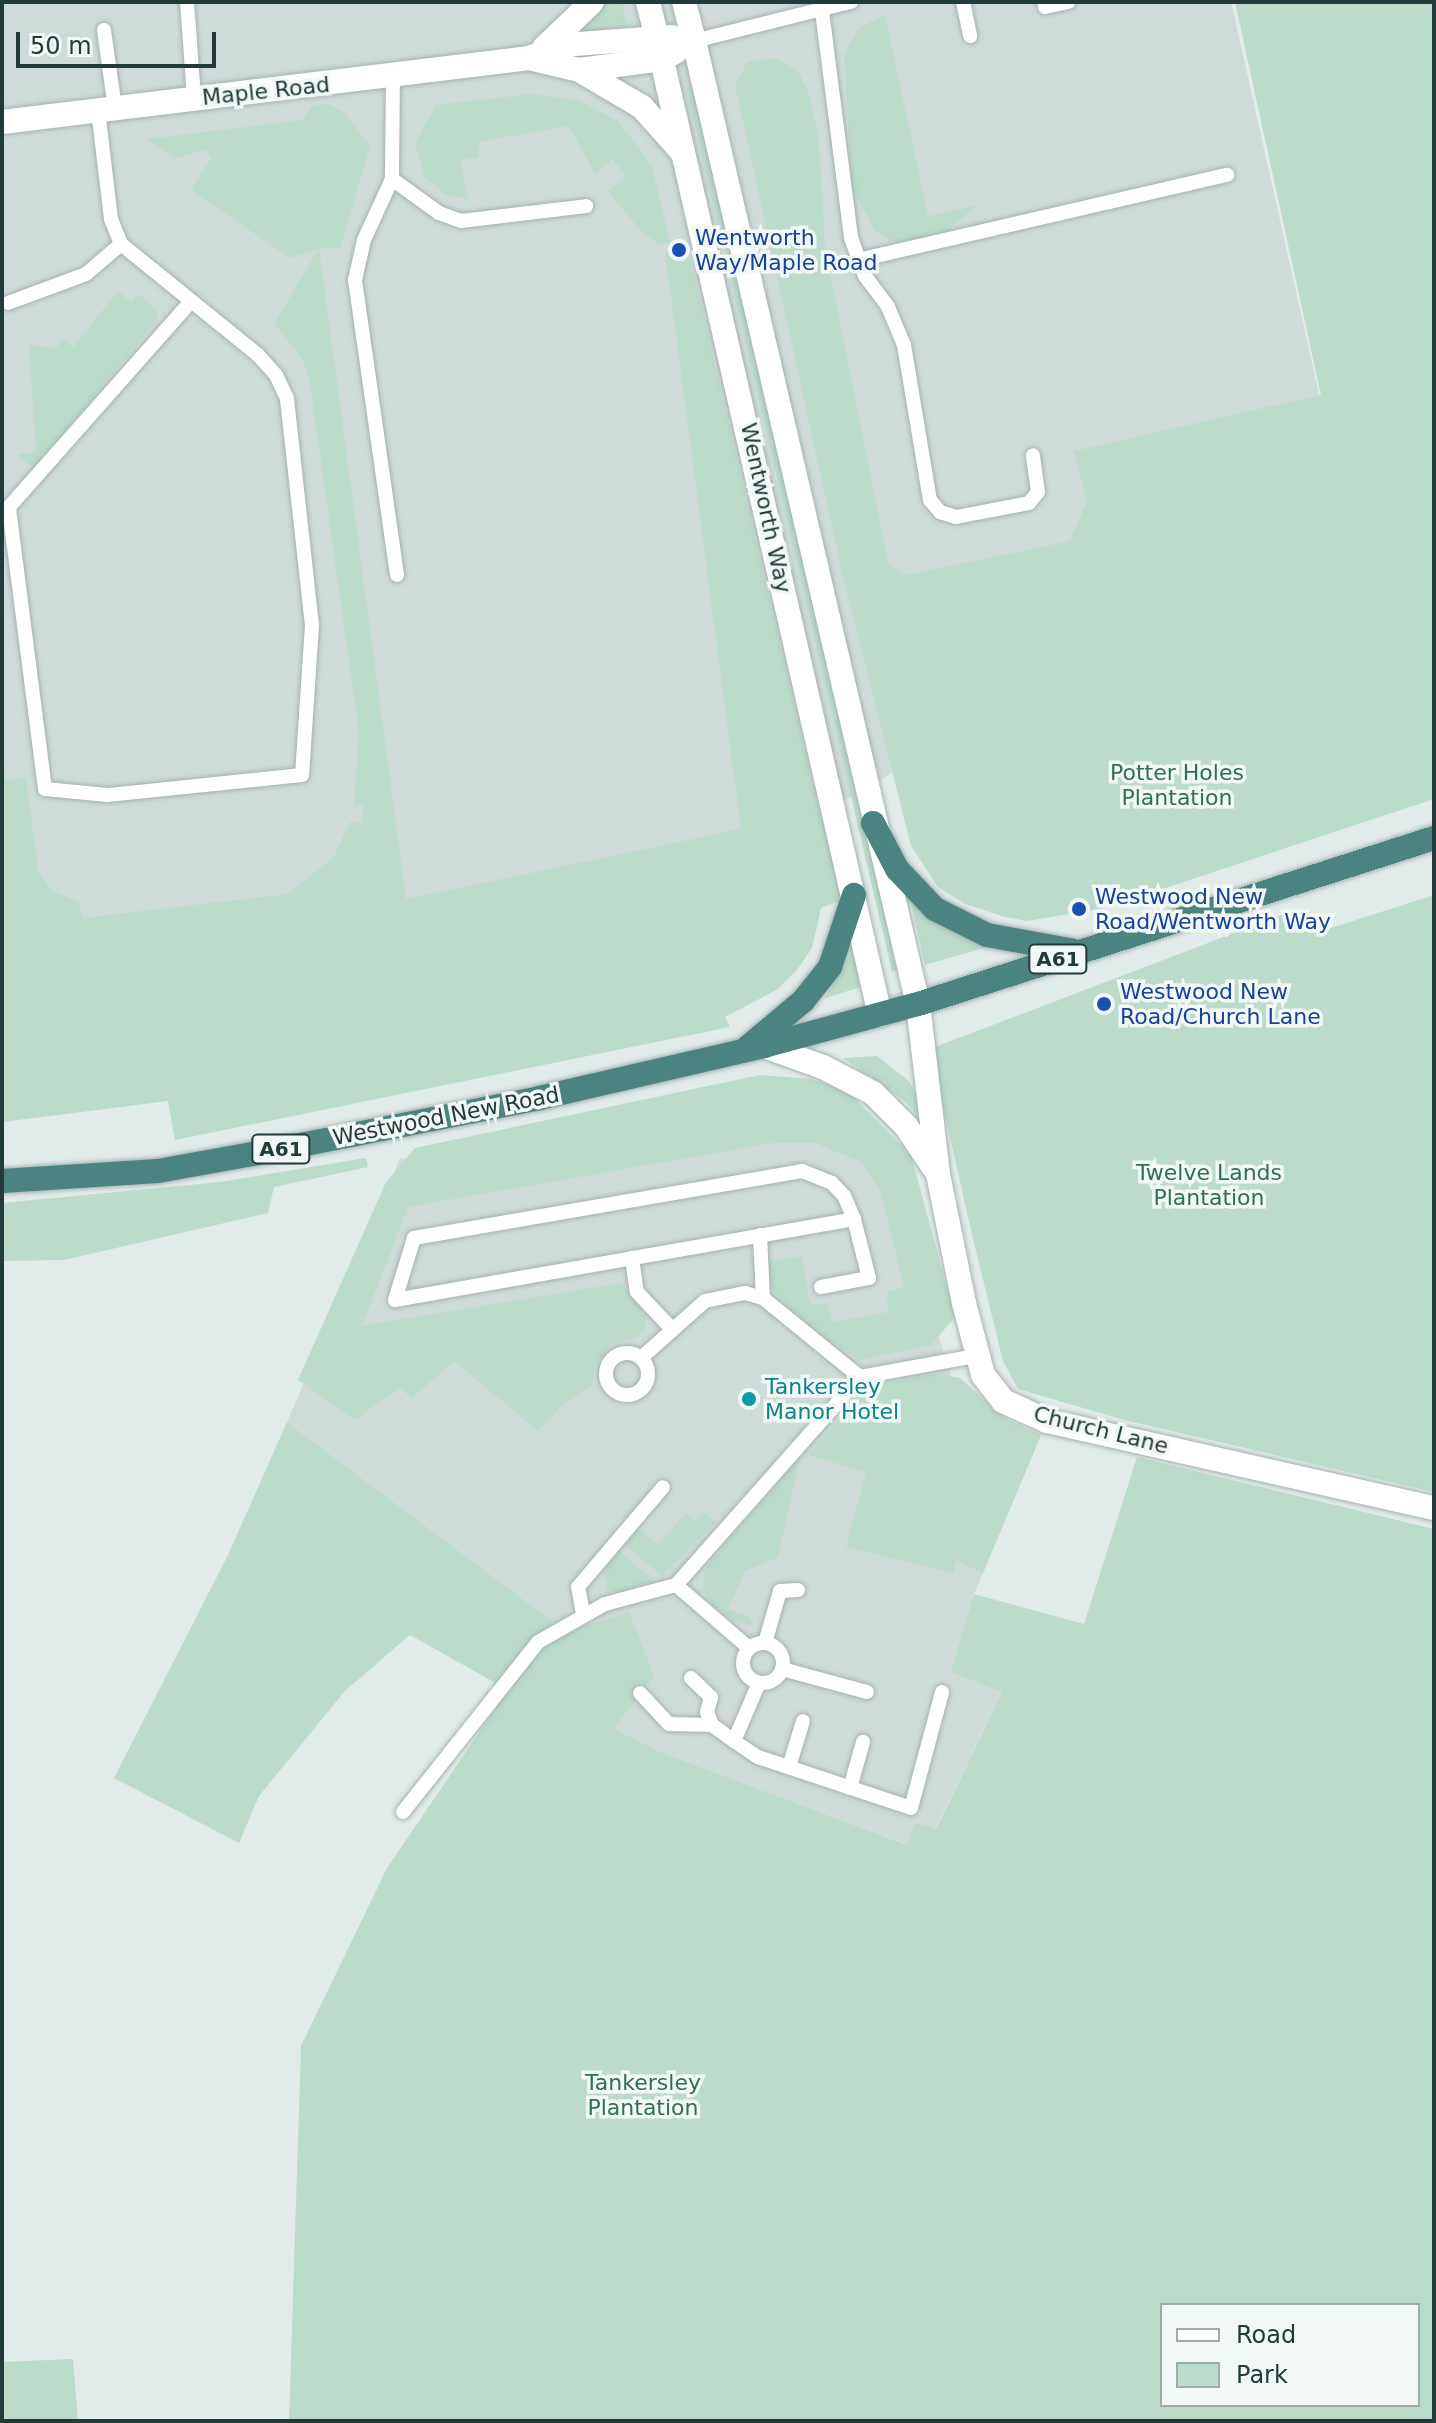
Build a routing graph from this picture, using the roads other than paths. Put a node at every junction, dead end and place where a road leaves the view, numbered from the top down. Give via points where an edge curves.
1 (187, 2) edge
2 (592, 2) edge
3 (648, 2) edge
4 (684, 2) edge
5 (851, 2) edge
6 (963, 2) edge
7 (1044, 2) edge
8 (1068, 2) edge
9 (822, 11) junction
10 (104, 30) dead end
11 (656, 34) junction
12 (970, 36) dead end
13 (694, 41) junction
14 (529, 58) junction
15 (662, 59) junction
16 (579, 70) junction
17 (393, 76) junction
18 (194, 98) junction
19 (106, 109) junction
20 (2, 122) edge
21 (688, 159) junction
22 (1227, 175) dead end
23 (392, 179) junction
24 (586, 206) dead end
25 (121, 244) junction
26 (858, 260) junction
27 (191, 301) junction
28 (8, 303) dead end
29 (1033, 455) dead end
30 (397, 575) dead end
31 (873, 823) junction
32 (1434, 838) edge
33 (854, 895) junction
34 (1080, 952) junction
35 (918, 1004) junction
36 (880, 1015) junction
37 (754, 1048) junction
38 (938, 1174) junction
39 (2, 1181) edge
40 (854, 1219) junction
41 (760, 1235) junction
42 (632, 1258) junction
43 (821, 1287) dead end
44 (763, 1298) junction
45 (671, 1328) junction
46 (976, 1356) junction
47 (641, 1358) dead end
48 (860, 1377) junction
49 (663, 1487) dead end
50 (1434, 1508) edge
51 (676, 1585) junction
52 (798, 1590) dead end
53 (583, 1614) junction
54 (765, 1643) junction
55 (749, 1648) junction
56 (782, 1669) junction
57 (691, 1678) dead end
58 (759, 1683) junction
59 (867, 1692) dead end
60 (942, 1692) dead end
61 (640, 1693) dead end
62 (803, 1721) dead end
63 (712, 1725) junction
64 (734, 1741) junction
65 (863, 1742) dead end
66 (789, 1767) junction
67 (850, 1788) junction
68 (403, 1812) dead end

1 - 18 lane
2 - 14 street
3 - 11 street, Wentworth Way
4 - 13 street, Wentworth Way
5 - 9 lane
6 - 12 lane
7 - 8 lane via 1045,7
9 - 13 lane
9 - 26 lane
10 - 19 lane
11 - 13 street, Maple Road
11 - 14 street, Maple Road via 563,45
11 - 15 street, Wentworth Way
13 - 15 street, Maple Road
13 - 31 street, Wentworth Way
14 - 16 street, Maple Road
14 - 17 street, Maple Road
15 - 16 street, Maple Road
15 - 21 street, Wentworth Way
16 - 21 street via 642,107
17 - 18 street, Maple Road
17 - 23 lane
18 - 19 street, Maple Road
19 - 20 street, Maple Road
19 - 25 lane via 111,219
21 - 33 street, Wentworth Way
22 - 26 lane
23 - 24 lane via 439,213 461,221
23 - 30 lane via 364,240 355,280
25 - 27 lane
25 - 28 lane via 86,274
26 - 29 lane via 898,325 934,507 956,517 1029,503 1038,492
27 - 27 lane via 268,365 287,399 312,625 302,775 107,795 45,789 9,507
31 - 34 highway via 897,869 935,909 987,935
31 - 35 street, Wentworth Way
32 - 34 highway, Westwood New Road / A61
33 - 36 street, Wentworth Way
33 - 37 highway via 839,947 816,987
34 - 35 highway, Westwood New Road / A61
35 - 36 highway, Westwood New Road / A61
35 - 38 street, Church Lane
36 - 37 highway, Westwood New Road / A61
37 - 38 street, Church Lane via 823,1067 873,1093 906,1126
37 - 39 highway, Westwood New Road / A61 via 539,1098 187,1166
38 - 46 street, Church Lane
40 - 41 lane
40 - 42 lane via 832,1183 802,1171 414,1238 395,1300
40 - 43 lane via 869,1278
41 - 42 lane
41 - 44 lane
42 - 45 lane via 637,1292
44 - 45 lane via 745,1293 705,1301
44 - 48 lane
45 - 47 lane
46 - 48 lane
46 - 50 street, Church Lane via 1003,1401 1047,1421
48 - 51 lane
49 - 53 lane via 578,1587
51 - 53 lane
51 - 55 lane
52 - 54 lane via 780,1591
53 - 68 lane via 538,1642 504,1679
54 - 55 lane
54 - 56 lane via 778,1649
55 - 58 lane via 744,1668
56 - 58 lane via 773,1681
56 - 59 lane
57 - 63 lane via 711,1697 707,1712
58 - 64 lane
60 - 67 lane via 911,1808
61 - 63 lane via 669,1724
62 - 66 lane
63 - 64 lane
64 - 66 lane
65 - 67 lane
66 - 67 lane

